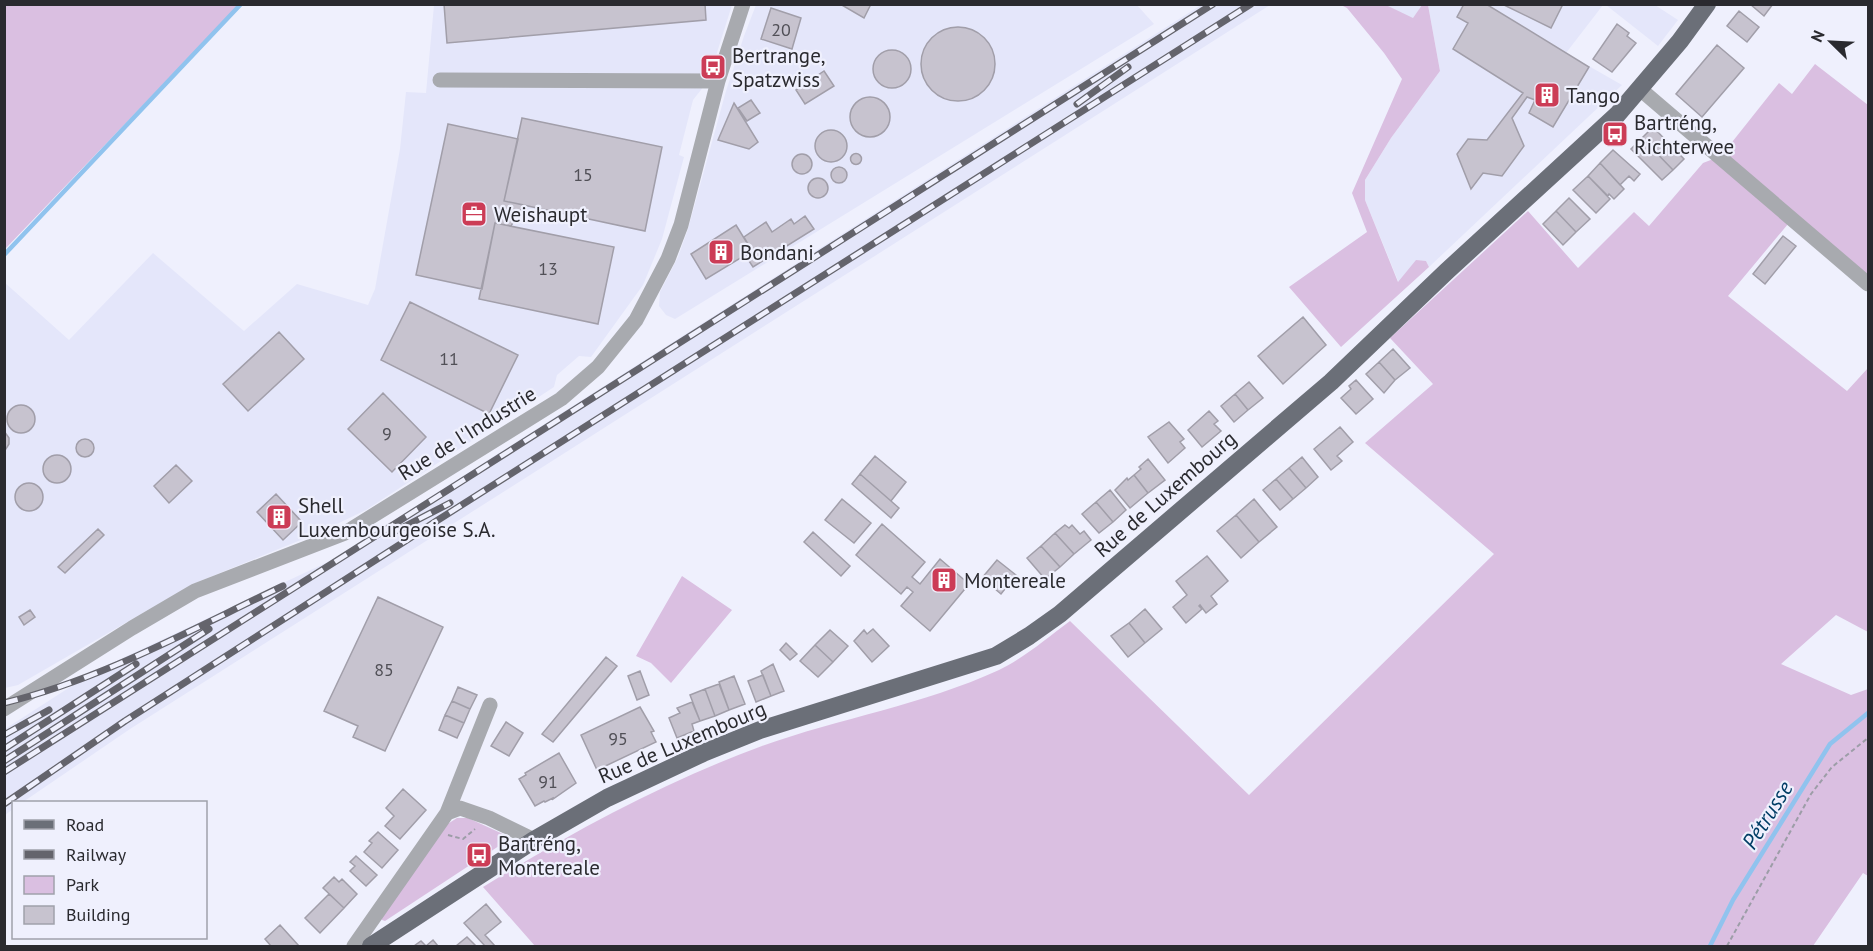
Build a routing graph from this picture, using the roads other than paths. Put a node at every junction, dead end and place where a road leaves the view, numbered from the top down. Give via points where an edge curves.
1 (743, 4) edge
2 (1707, 4) edge
3 (440, 80) dead end
4 (718, 81) junction
5 (1640, 89) junction
6 (1869, 284) edge
7 (490, 705) dead end
8 (4, 709) edge
9 (447, 813) junction
10 (534, 840) junction
11 (354, 946) edge
12 (371, 946) edge

1 - 4 street, Rue de l'Industrie
2 - 5 main road, Rue de Luxembourg
3 - 4 street
4 - 8 street, Rue de l'Industrie via 681,225 668,259 636,320 598,367 561,399 345,533 195,591
5 - 6 street
5 - 10 main road, Rue de Luxembourg via 1331,382 1060,614 1029,636 996,656 760,730 703,753 607,798
7 - 9 street
9 - 10 street via 460,808
9 - 11 street
10 - 12 main road, Rue de Luxembourg

